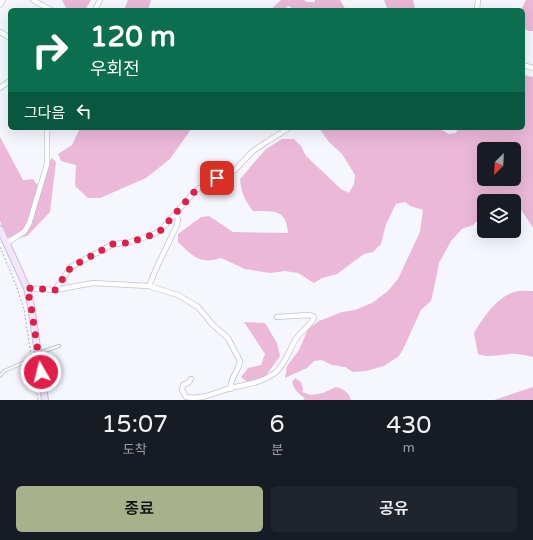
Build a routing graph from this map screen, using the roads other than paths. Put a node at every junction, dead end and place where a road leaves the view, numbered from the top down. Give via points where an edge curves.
1 (3, 0) edge
2 (33, 0) edge
3 (0, 5) edge
4 (47, 8) edge
5 (48, 130) edge
6 (286, 130) edge
7 (175, 214) junction
8 (0, 230) edge
9 (6, 243) junction
10 (149, 286) junction
11 (27, 288) junction
12 (55, 290) junction
13 (277, 317) dead end
14 (59, 346) dead end
15 (37, 357) junction
16 (0, 376) edge
17 (191, 379) dead end
18 (231, 389) junction
19 (185, 399) edge
20 (45, 400) edge

1 - 3 street
2 - 4 street
5 - 9 street via 47,164 29,224 24,232
6 - 7 street via 253,151 235,170 196,190
7 - 10 street via 178,217 177,225
7 - 12 street via 160,231 127,243 113,244 71,267
8 - 9 street
9 - 11 street
10 - 12 street via 93,284
10 - 18 street via 178,295 198,307 228,338 240,361 231,382
11 - 12 street
11 - 15 street
13 - 18 street via 308,315 314,318 296,338 279,369 257,382
14 - 15 lane
15 - 16 lane, bridge via 4,371
15 - 20 street
17 - 19 street via 182,387
18 - 19 street via 202,398

